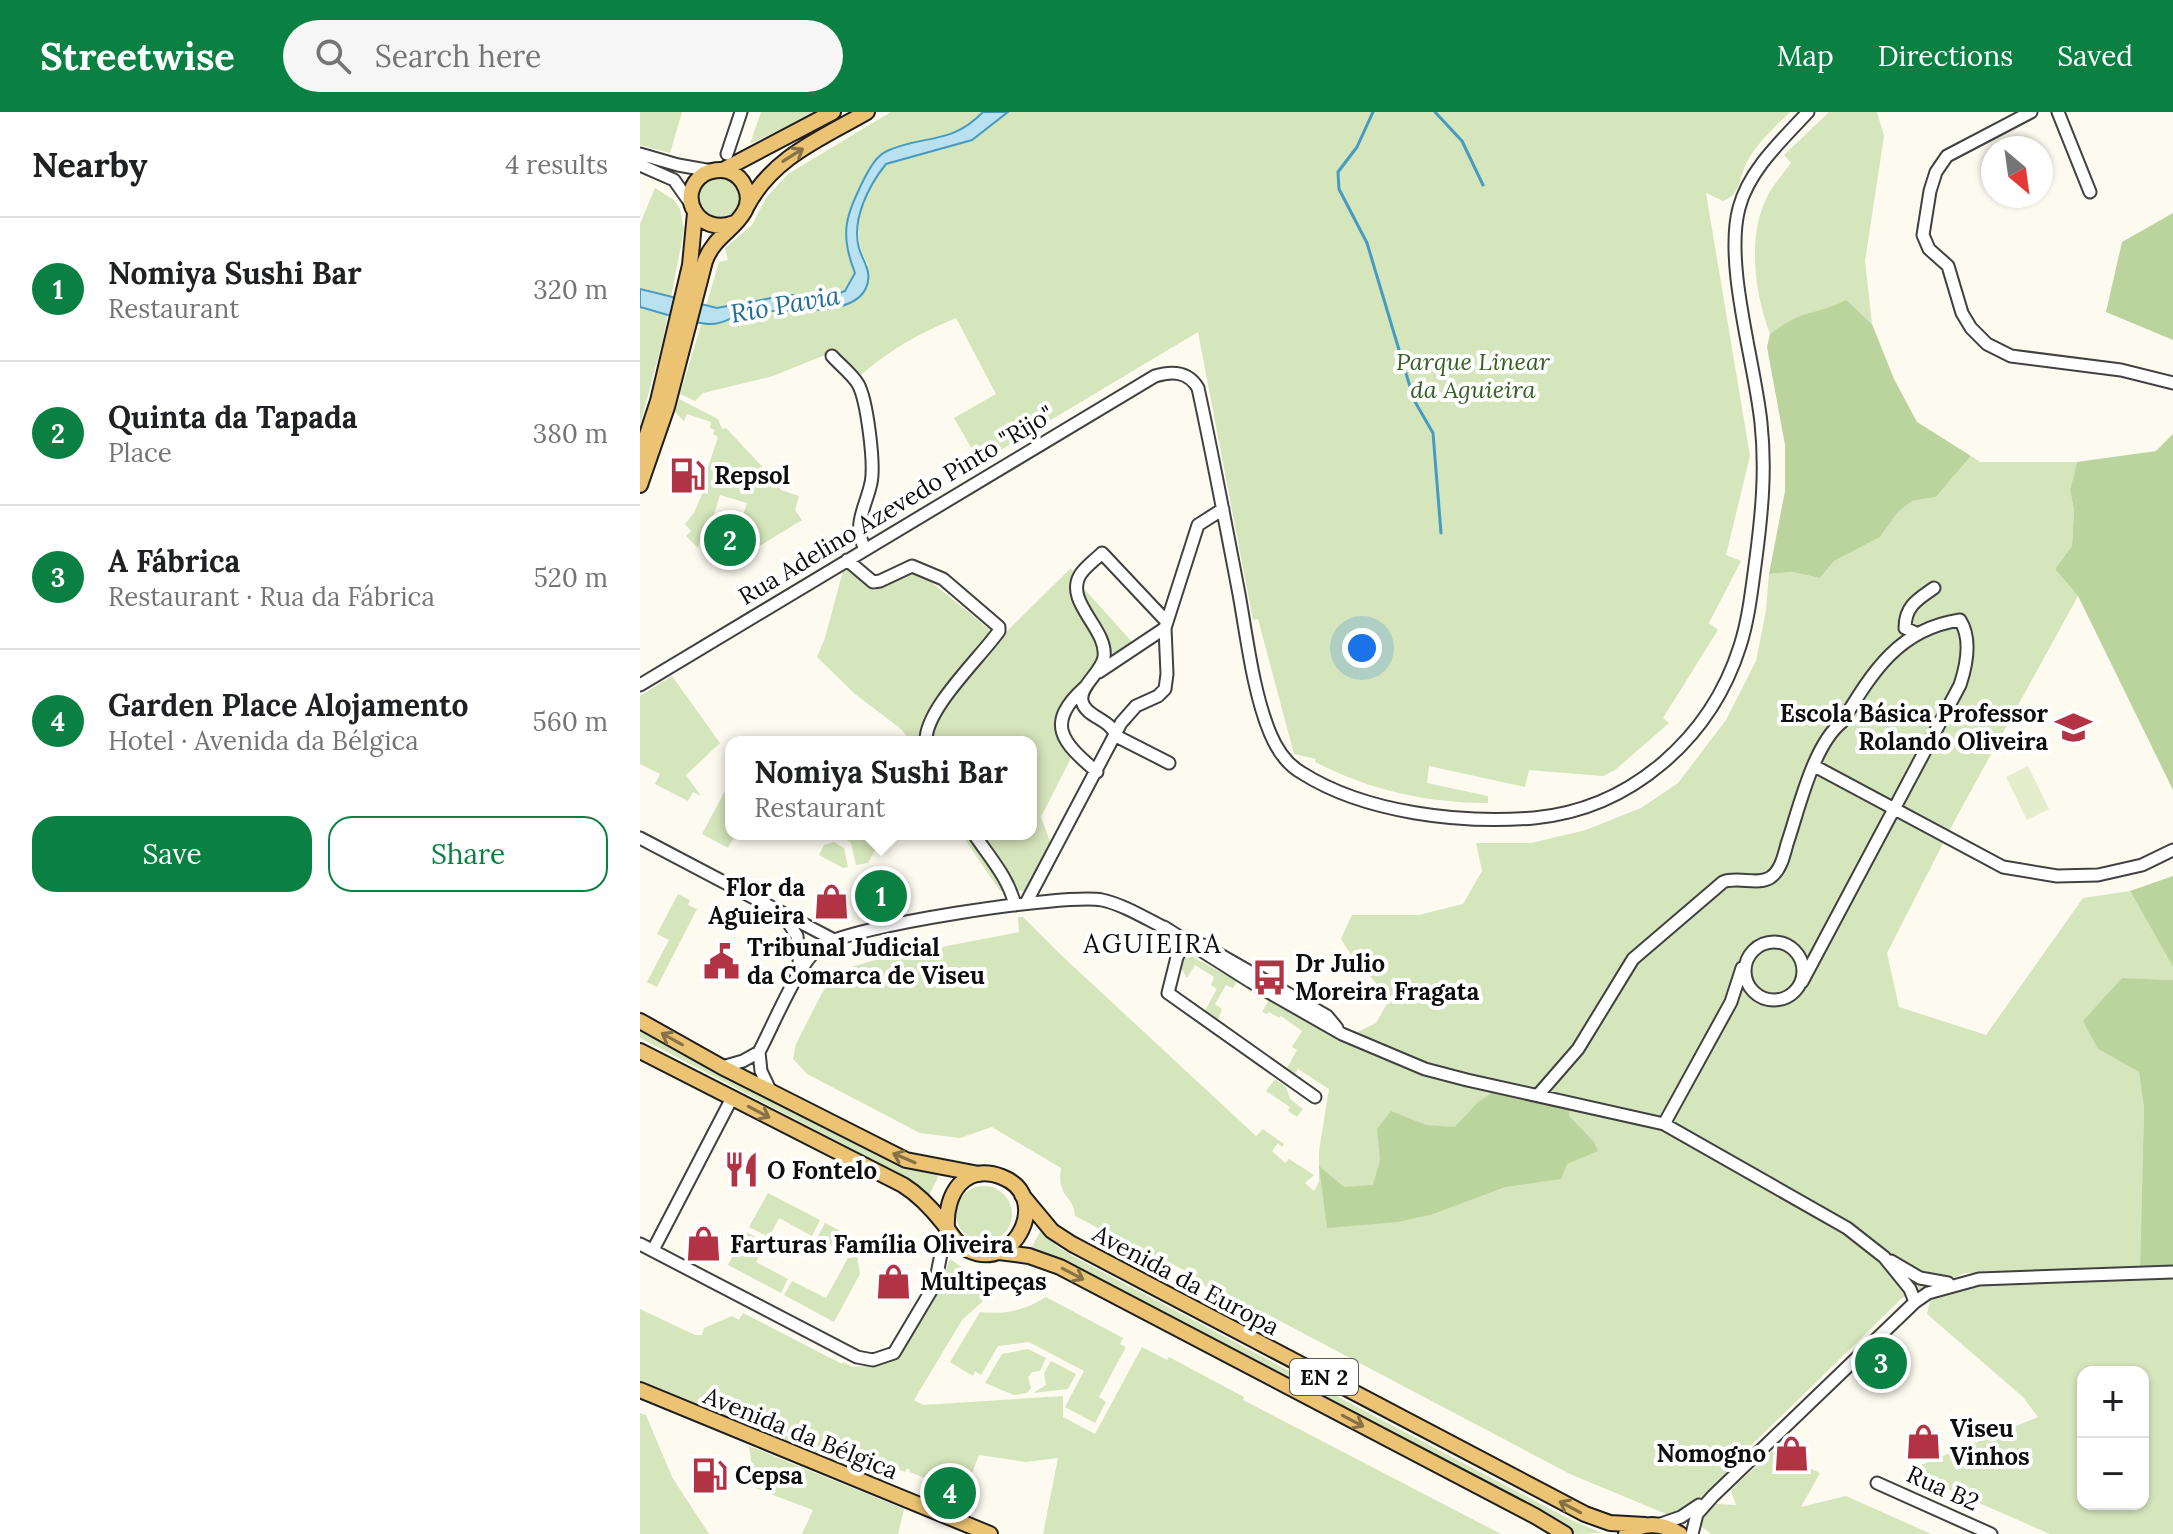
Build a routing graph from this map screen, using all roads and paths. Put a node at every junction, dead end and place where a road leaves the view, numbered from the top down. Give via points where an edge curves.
1 (741, 112) edge
2 (833, 112) edge
3 (867, 112) edge
4 (1808, 112) edge
5 (2031, 112) edge
6 (2058, 112) edge
7 (640, 154) edge
8 (727, 154) dead end
9 (640, 165) edge
10 (717, 170) junction
11 (2090, 192) dead end
12 (693, 209) junction
13 (739, 218) junction
14 (696, 267) junction
15 (678, 343) junction
16 (832, 356) dead end
17 (2173, 383) edge
18 (640, 456) edge
19 (640, 485) edge
20 (1223, 509) junction
21 (865, 549) junction
22 (847, 560) junction
23 (1934, 588) dead end
24 (1166, 625) junction
25 (1918, 634) junction
26 (1099, 672) junction
27 (1088, 684) junction
28 (640, 685) edge
29 (926, 736) edge
30 (1116, 736) junction
31 (1169, 763) dead end
32 (1818, 768) dead end
33 (1097, 772) junction
34 (1893, 808) junction
35 (640, 838) edge
36 (978, 840) edge
37 (2173, 850) edge
38 (1020, 904) junction
39 (782, 912) junction
40 (1164, 927) junction
41 (797, 936) junction
42 (834, 940) junction
43 (1186, 942) junction
44 (1819, 947) junction
45 (817, 948) junction
46 (1793, 950) junction
47 (1743, 968) junction
48 (800, 973) junction
49 (1802, 982) junction
50 (1754, 991) junction
51 (1731, 1002) junction
52 (640, 1021) edge
53 (1342, 1034) junction
54 (640, 1051) edge
55 (759, 1052) junction
56 (722, 1067) junction
57 (770, 1090) junction
58 (1538, 1095) junction
59 (1315, 1097) dead end
60 (732, 1098) junction
61 (1664, 1124) junction
62 (979, 1174) junction
63 (1022, 1195) junction
64 (948, 1230) junction
65 (640, 1244) edge
66 (653, 1250) junction
67 (999, 1252) junction
68 (1884, 1257) junction
69 (2173, 1272) edge
70 (1960, 1283) junction
71 (1915, 1302) junction
72 (640, 1390) edge
73 (1877, 1483) dead end
74 (1713, 1496) junction
75 (1535, 1516) junction
76 (1651, 1525) junction
77 (990, 1534) edge
78 (1543, 1534) edge
79 (1565, 1534) edge
80 (1626, 1534) edge
81 (1680, 1534) edge
82 (1692, 1534) edge
83 (1991, 1534) edge

1 - 8 street
2 - 10 main road
13 -> 3 main road via 785,158
4 - 20 street via 1756,171 1738,211 1739,289 1764,463 1760,529 1741,642 1712,708 1648,776 1624,792 1562,814 1489,819 1383,806 1317,783 1292,768 1266,723
5 - 17 street via 1947,156 1930,191 1923,235 1929,249 1948,266 1959,305 1987,344 2011,356 2121,370
6 - 11 street
7 - 10 street
9 - 12 street via 674,180
10 - 12 main road via 693,187
10 - 13 main road via 744,184 748,201
12 - 13 main road via 708,225 726,226
12 - 14 main road
13 - 14 main road
14 - 15 main road
15 - 18 main road
15 - 19 main road via 667,407
16 - 21 street via 858,384 870,435 872,480 858,522
20 - 21 street, Rua Adelino Azevedo Pinto "Rijo" via 1198,388 1188,377 1168,372
20 - 24 street via 1198,525
21 - 22 street, Rua Adelino Azevedo Pinto "Rijo"
22 - 28 street, Rua Adelino Azevedo Pinto "Rijo"
22 - 29 street via 873,582 912,566 943,579 999,627 941,704
23 - 25 street via 1914,602 1906,616 1905,628
24 - 26 street
24 - 26 street via 1102,553 1077,581 1081,605 1103,643
24 - 30 street via 1165,689 1131,711
25 - 34 street via 1960,620 1966,660 1960,685
25 - 58 street via 1891,652 1832,730 1774,876 1723,882 1640,951 1578,1049
26 - 27 street
27 - 30 street via 1084,705
27 - 33 street via 1066,707 1061,730 1070,748
30 - 31 street
30 - 33 street
32 - 34 street
33 - 38 street
34 - 37 street via 2003,867 2036,874 2124,870
34 - 44 street
35 - 39 street
36 - 38 street
38 - 40 street via 1104,900
38 - 42 street
39 - 41 street
39 - 42 street
40 - 43 street
40 - 53 street via 1327,1016
41 - 45 street
41 - 48 street
42 - 45 street
43 - 53 street
43 - 59 street via 1168,993
44 - 46 street
44 - 49 street
45 - 48 street
46 - 47 street via 1776,941 1758,945
46 - 49 street via 1803,964
47 - 50 street
47 - 51 street
48 - 55 street
49 - 50 street via 1788,997 1776,1000
50 - 51 street
51 - 61 street
56 -> 52 main road, EN 2
53 - 58 street via 1425,1069
54 - 60 main road, EN 2
55 - 56 street
55 - 57 street
56 - 57 main road, EN 2
62 -> 57 main road, EN 2 via 906,1160
58 - 61 street
60 -> 64 main road, EN 2 via 903,1185
60 - 66 street
61 - 68 street via 1847,1228
62 - 63 main road, EN 2 via 1009,1180
62 - 64 main road via 951,1195
63 - 67 main road via 1027,1209 1021,1235
76 -> 63 main road, Avenida da Europa / EN 2 via 1610,1523 1585,1514 1072,1244 1052,1231
64 - 66 street via 935,1284 894,1353 873,1360 857,1357
64 - 67 main road, EN 2 via 970,1251
65 - 66 street
67 -> 75 main road, Avenida da Europa / EN 2 via 1060,1267
68 - 70 street via 1920,1278
68 - 71 street
69 - 70 street
70 - 71 street
71 - 74 street
72 - 77 main road, Avenida da Bélgica
73 - 83 street, Rua B2
74 - 76 street via 1687,1513
74 - 82 street via 1697,1514
75 - 78 main road
75 - 79 main road, Avenida da Europa / EN 2
76 - 80 main road
76 - 81 main road, EN 2

